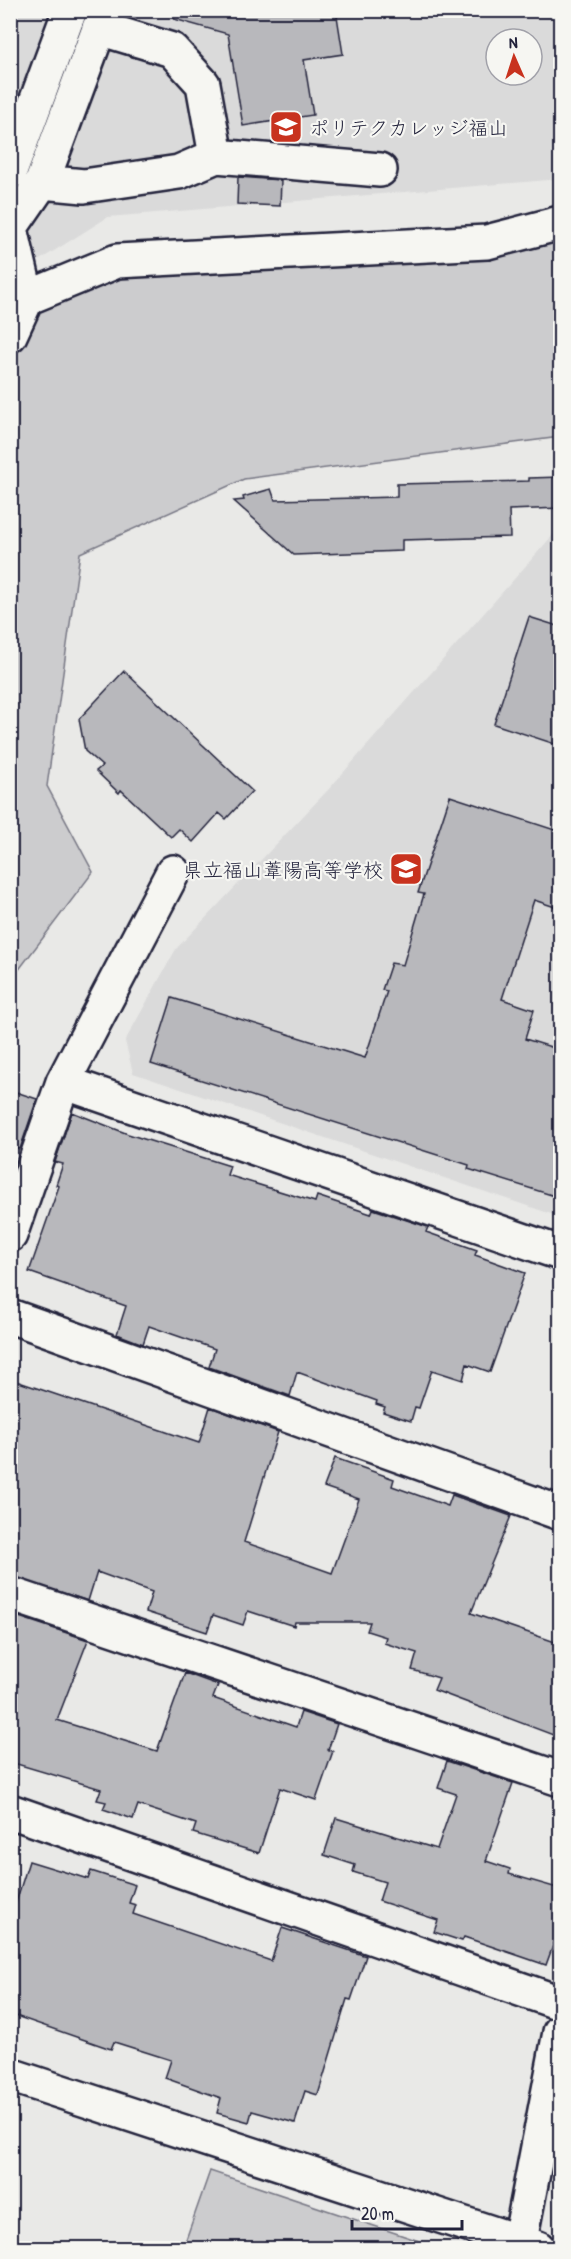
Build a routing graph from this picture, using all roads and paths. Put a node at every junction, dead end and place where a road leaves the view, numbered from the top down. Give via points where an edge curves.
1 (70, 10) edge
2 (102, 19) edge
3 (216, 156) junction
4 (380, 170) dead end
5 (10, 172) edge
6 (42, 182) junction
7 (561, 223) edge
8 (11, 225) edge
9 (19, 295) edge
10 (10, 335) edge
11 (172, 872) dead end
12 (63, 1082) junction
13 (10, 1235) edge
14 (561, 1253) edge
15 (10, 1316) edge
16 (561, 1513) edge
17 (10, 1594) edge
18 (561, 1779) edge
19 (10, 1812) edge
20 (561, 2002) edge
21 (561, 2032) edge
22 (10, 2075) edge
23 (530, 2245) edge

1 - 5 street
2 - 3 street via 172,50 203,84
2 - 6 street
3 - 4 street
3 - 6 street via 167,174 84,186
6 - 8 street
7 - 9 street via 487,242 117,261
8 - 9 street
9 - 10 street
11 - 12 street
12 - 13 street
12 - 14 street
15 - 16 street
17 - 18 street
19 - 20 street
21 - 23 street
22 - 23 street

